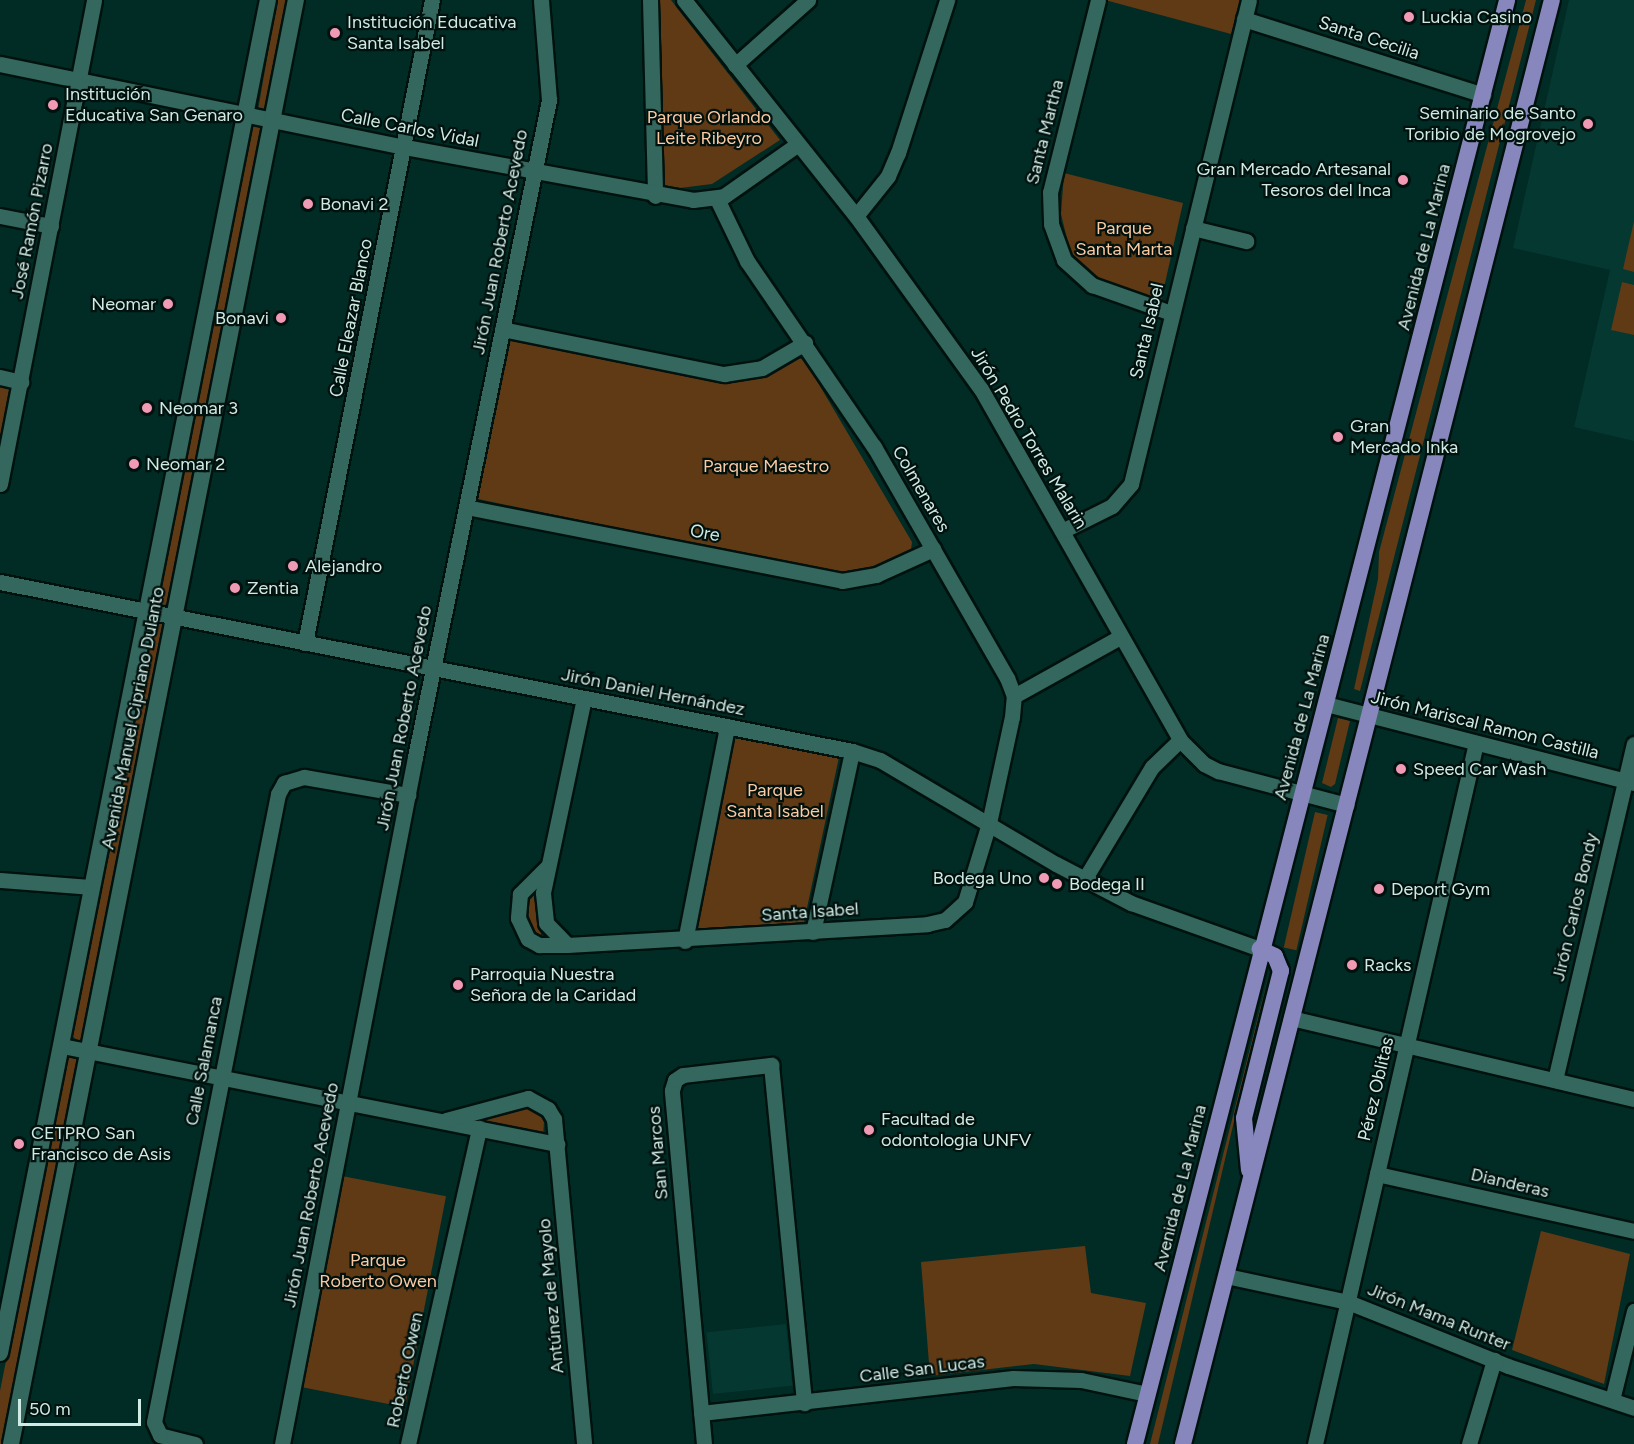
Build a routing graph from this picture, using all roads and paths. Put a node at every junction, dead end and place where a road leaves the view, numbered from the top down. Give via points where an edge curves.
1 (94, 0) edge
2 (268, 0) edge
3 (296, 0) edge
4 (432, 0) edge
5 (541, 0) edge
6 (650, 0) edge
7 (684, 0) edge
8 (808, 0) edge
9 (947, 0) edge
10 (1098, 0) edge
11 (1249, 0) edge
12 (1507, 0) edge
13 (1552, 0) edge
14 (1244, 19) junction
15 (0, 64) edge
16 (735, 65) junction
17 (78, 82) junction
18 (1483, 95) junction
19 (245, 114) junction
20 (272, 120) junction
21 (798, 144) junction
22 (405, 147) junction
23 (533, 172) junction
24 (654, 196) junction
25 (717, 199) junction
26 (0, 216) edge
27 (856, 216) junction
28 (51, 226) junction
29 (1192, 228) junction
30 (1246, 241) dead end
31 (1172, 313) junction
32 (502, 328) junction
33 (805, 343) junction
34 (0, 377) edge
35 (21, 382) junction
36 (0, 484) edge
37 (466, 507) junction
38 (1062, 531) junction
39 (933, 549) junction
40 (0, 582) edge
41 (146, 612) junction
42 (172, 617) junction
43 (1120, 637) junction
44 (305, 643) junction
45 (433, 670) junction
46 (1014, 696) junction
47 (584, 698) junction
48 (1326, 704) junction
49 (1370, 716) junction
50 (726, 726) junction
51 (1180, 740) junction
52 (1476, 743) junction
53 (1634, 744) edge
54 (852, 751) junction
55 (1629, 782) edge
56 (1302, 793) junction
57 (408, 795) junction
58 (1347, 805) junction
59 (989, 823) junction
60 (548, 866) junction
61 (0, 880) edge
62 (1084, 880) junction
63 (92, 887) junction
64 (813, 932) junction
65 (685, 941) junction
66 (567, 945) junction
67 (1260, 950) junction
68 (1291, 1018) junction
69 (1405, 1045) junction
70 (62, 1046) junction
71 (88, 1051) junction
72 (222, 1076) junction
73 (1555, 1080) junction
74 (1634, 1099) edge
75 (350, 1102) junction
76 (443, 1121) junction
77 (479, 1128) junction
78 (556, 1144) junction
79 (1377, 1174) junction
80 (1250, 1183) junction
81 (1634, 1231) edge
82 (1226, 1276) junction
83 (1348, 1302) junction
84 (1634, 1311) edge
85 (0, 1353) edge
86 (1494, 1360) junction
87 (1148, 1394) junction
88 (1612, 1400) junction
89 (804, 1402) junction
90 (1634, 1408) edge
91 (701, 1413) junction
92 (10, 1444) edge
93 (195, 1444) edge
94 (282, 1444) edge
95 (408, 1444) edge
96 (584, 1444) edge
97 (704, 1444) edge
98 (1135, 1444) edge
99 (1183, 1444) edge
100 (1315, 1444) edge
101 (1469, 1444) edge

1 - 17 street, José Ramón Pizarro
2 - 19 main road, Avenida Manuel Cipriano Dulanto
3 - 20 main road, Avenida Manuel Cipriano Dulanto
4 - 22 street, Calle Eleazar Blanco
5 - 23 street, Jirón Juan Roberto Acevedo via 549,100
6 - 24 street
7 - 16 street, Jirón Pedro Torres Malarin
8 - 16 street
9 - 27 street via 898,153 888,176
10 - 31 street, Santa Martha via 1050,192 1051,224 1064,260 1092,285
11 - 14 street, Santa Isabel
12 - 18 main road, Avenida de La Marina
13 - 49 main road
14 - 18 street, Santa Cecilia
14 - 29 street, Santa Isabel
15 - 17 street, Calle Carlos Vidal
16 - 21 street, Jirón Pedro Torres Malarin
17 - 19 street, Calle Carlos Vidal
17 - 28 street, José Ramón Pizarro
18 - 48 main road, Avenida de La Marina
19 - 20 street, Calle Carlos Vidal
19 - 41 main road, Avenida Manuel Cipriano Dulanto
20 - 22 street, Calle Carlos Vidal
20 - 42 main road, Avenida Manuel Cipriano Dulanto
21 - 25 street via 767,170
21 - 27 street, Jirón Pedro Torres Malarin
22 - 23 street, Calle Carlos Vidal
22 - 44 street, Calle Eleazar Blanco
23 - 24 street, Calle Carlos Vidal
23 - 32 street, Jirón Juan Roberto Acevedo
24 - 25 street, Calle Carlos Vidal
25 - 33 street, Colmenares via 747,261
26 - 28 street
27 - 38 street, Jirón Pedro Torres Malarin via 981,389
28 - 35 street, José Ramón Pizarro
29 - 30 street
29 - 31 street, Santa Isabel
31 - 38 street, Santa Isabel via 1131,484 1112,506
32 - 33 street via 724,374 762,368
32 - 37 street, Jirón Juan Roberto Acevedo
33 - 39 street, Colmenares via 874,447
34 - 35 street
35 - 36 street, José Ramón Pizarro
37 - 39 street, Ore via 842,581 876,575
37 - 45 street, Jirón Juan Roberto Acevedo
38 - 43 street, Jirón Pedro Torres Malarin
39 - 46 street, Colmenares
40 - 41 street, Jirón Daniel Hernández
41 - 42 street, Jirón Daniel Hernández
41 - 63 main road, Avenida Manuel Cipriano Dulanto
42 - 44 street, Jirón Daniel Hernández
42 - 71 main road, Avenida Manuel Cipriano Dulanto
43 - 46 street
43 - 51 street, Jirón Pedro Torres Malarin
44 - 45 street, Jirón Daniel Hernández
45 - 47 street, Jirón Daniel Hernández
45 - 57 street, Jirón Juan Roberto Acevedo
46 - 59 street
47 - 50 street, Jirón Daniel Hernández
47 - 60 street
48 - 49 street, Jirón Mariscal Ramon Castilla
48 - 56 main road, Avenida de La Marina
49 - 52 street, Jirón Mariscal Ramon Castilla
49 - 58 main road
50 - 54 street, Jirón Daniel Hernández
50 - 65 street
51 - 56 street, Jirón Pedro Torres Malarin via 1204,764 1218,771
51 - 62 street via 1152,767
52 - 55 street, Jirón Mariscal Ramon Castilla
52 - 69 street, Pérez Oblitas
53 - 55 street, Jirón Carlos Bondy
54 - 59 street, Jirón Daniel Hernández via 880,760
54 - 64 street
55 - 73 street, Jirón Carlos Bondy
56 - 58 street, Jirón Pedro Torres Malarin
56 - 67 main road, Avenida de La Marina
57 - 72 street, Calle Salamanca via 304,777 284,783 278,794
57 - 75 street, Jirón Juan Roberto Acevedo
58 - 68 main road
59 - 62 street, Jirón Daniel Hernández
59 - 64 street, Santa Isabel via 969,894 945,920
60 - 66 street via 543,908 546,923
60 - 66 street, Santa Isabel via 520,894 518,918 528,939 539,945
61 - 63 street
62 - 67 street, Jirón Daniel Hernández via 1168,919
63 - 70 main road, Avenida Manuel Cipriano Dulanto
64 - 65 street, Santa Isabel
65 - 66 street, Santa Isabel
67 - 80 main road via 1275,956 1281,971 1244,1118
67 - 87 main road, Avenida de La Marina
68 - 69 street
68 - 80 main road
69 - 73 street
69 - 79 street, Pérez Oblitas
70 - 71 street, Antúnez de Mayolo
70 - 85 main road, Avenida Manuel Cipriano Dulanto
71 - 72 street, Antúnez de Mayolo
71 - 92 main road, Avenida Manuel Cipriano Dulanto
72 - 75 street, Antúnez de Mayolo
72 - 93 street, Calle Salamanca via 154,1422 160,1435
73 - 74 street
75 - 76 street, Antúnez de Mayolo
75 - 94 street, Jirón Juan Roberto Acevedo
76 - 77 street, Antúnez de Mayolo
76 - 78 street, Antúnez de Mayolo via 528,1098 549,1109
77 - 78 street, Antúnez de Mayolo
77 - 95 street, Roberto Owen
78 - 96 street, Antúnez de Mayolo
79 - 81 street, Dianderas
79 - 83 street, Pérez Oblitas
80 - 82 main road
82 - 83 street, Jirón Mama Runter
82 - 99 main road
83 - 86 street, Jirón Mama Runter
83 - 100 street, Pérez Oblitas
84 - 88 street
86 - 88 street, Jirón Mama Runter
86 - 101 street
87 - 89 street, Calle San Lucas via 1081,1380 1034,1377
87 - 98 main road, Avenida de La Marina
88 - 90 street, Jirón Mama Runter
89 - 91 street, Calle San Lucas
89 - 91 street, San Marcos via 771,1065 683,1075 675,1080 672,1090
91 - 97 street, San Marcos

